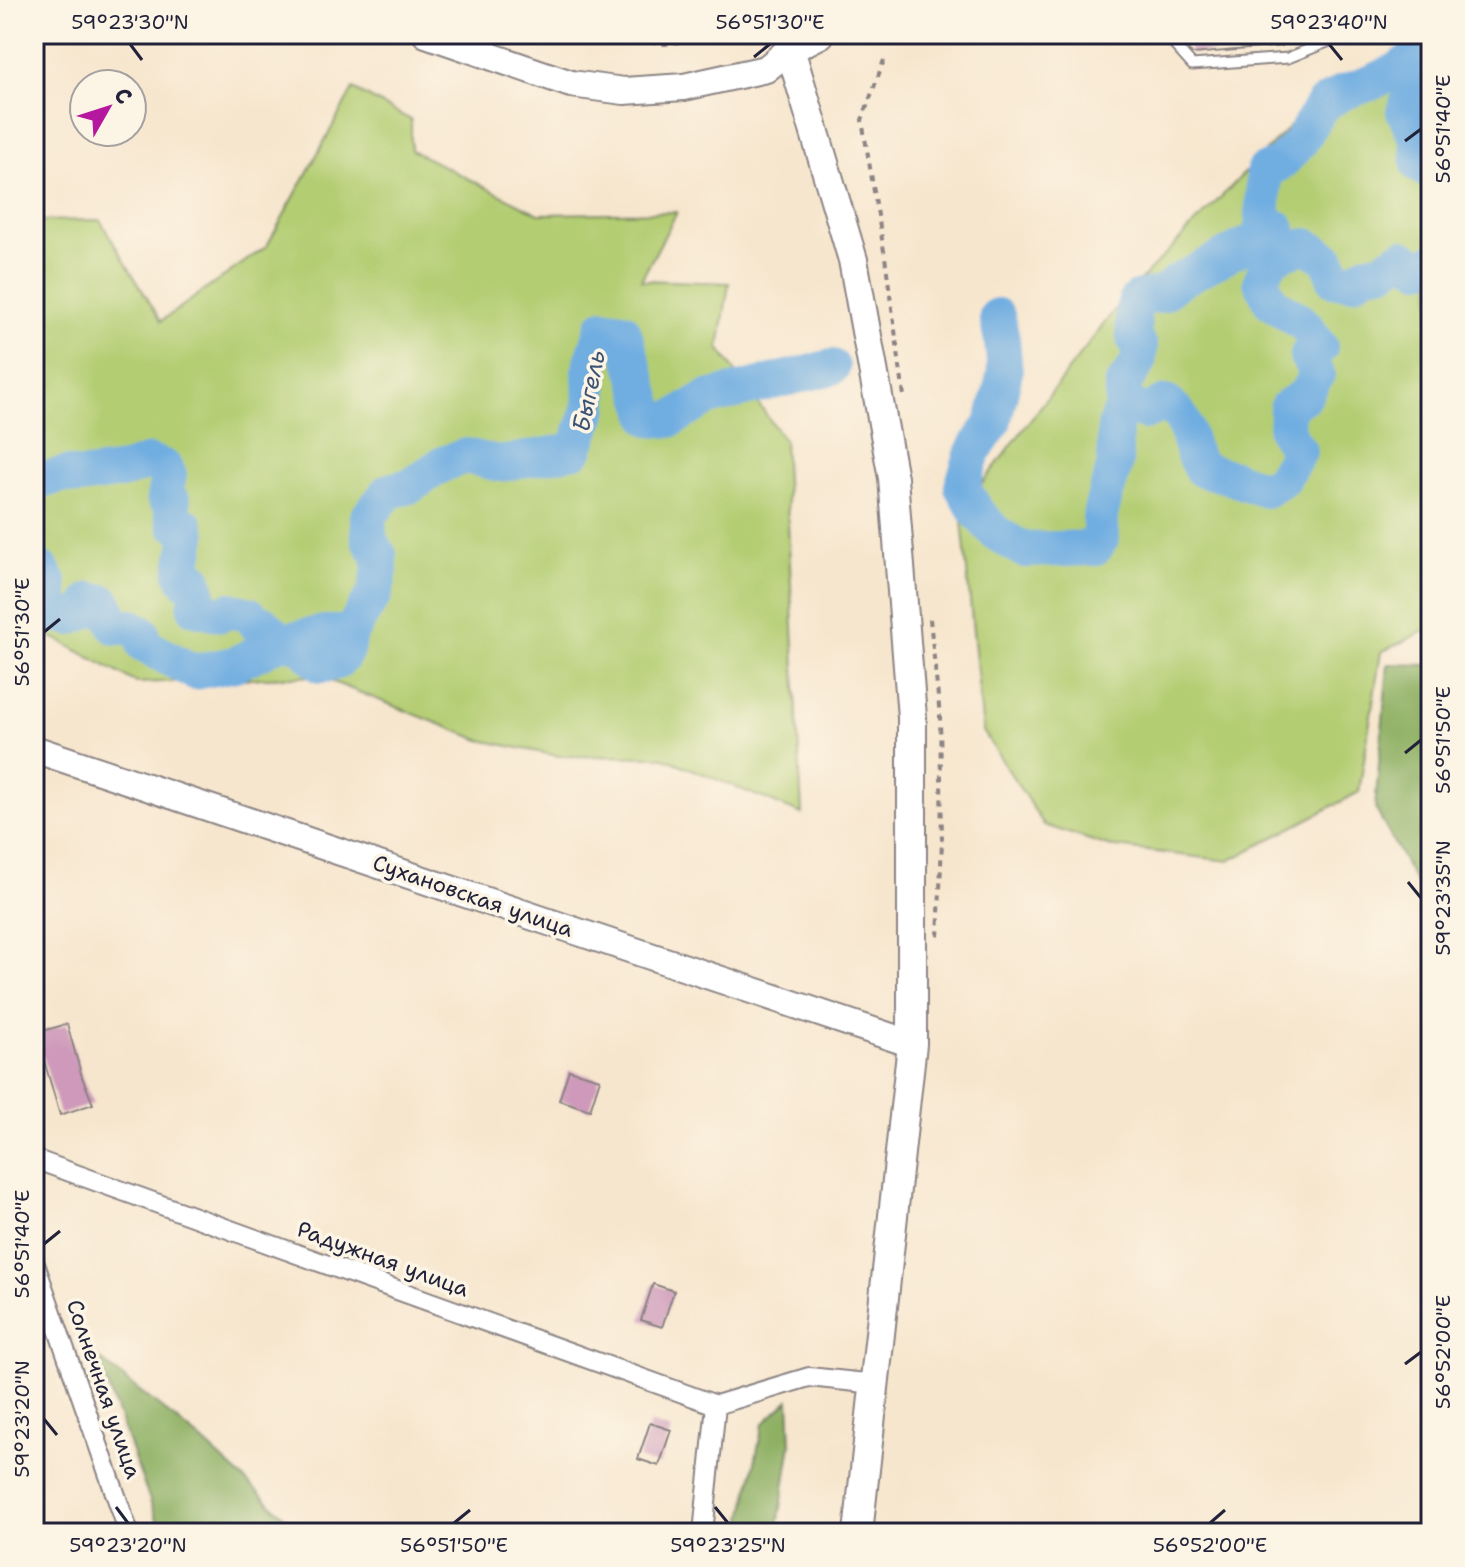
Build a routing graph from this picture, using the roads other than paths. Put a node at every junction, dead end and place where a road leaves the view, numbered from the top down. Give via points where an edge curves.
1 (426, 34) edge
2 (820, 34) edge
3 (1172, 34) edge
4 (1347, 34) edge
5 (788, 42) edge
6 (491, 45) edge
7 (34, 749) edge
8 (912, 1044) junction
9 (34, 1159) edge
10 (34, 1261) edge
11 (875, 1384) junction
12 (716, 1405) junction
13 (129, 1533) edge
14 (703, 1533) edge
15 (858, 1533) edge

1 - 6 street
2 - 5 main road
3 - 4 lane via 1192,65 1288,58
5 - 6 street via 766,69 684,87 624,91 571,84
5 - 8 main road via 853,260 893,478 912,717
7 - 8 street, Сухановская улица
8 - 11 main road
9 - 12 street, Радужная улица
10 - 13 street, Солнечная улица
11 - 12 street via 809,1377
11 - 15 main road
12 - 14 street

